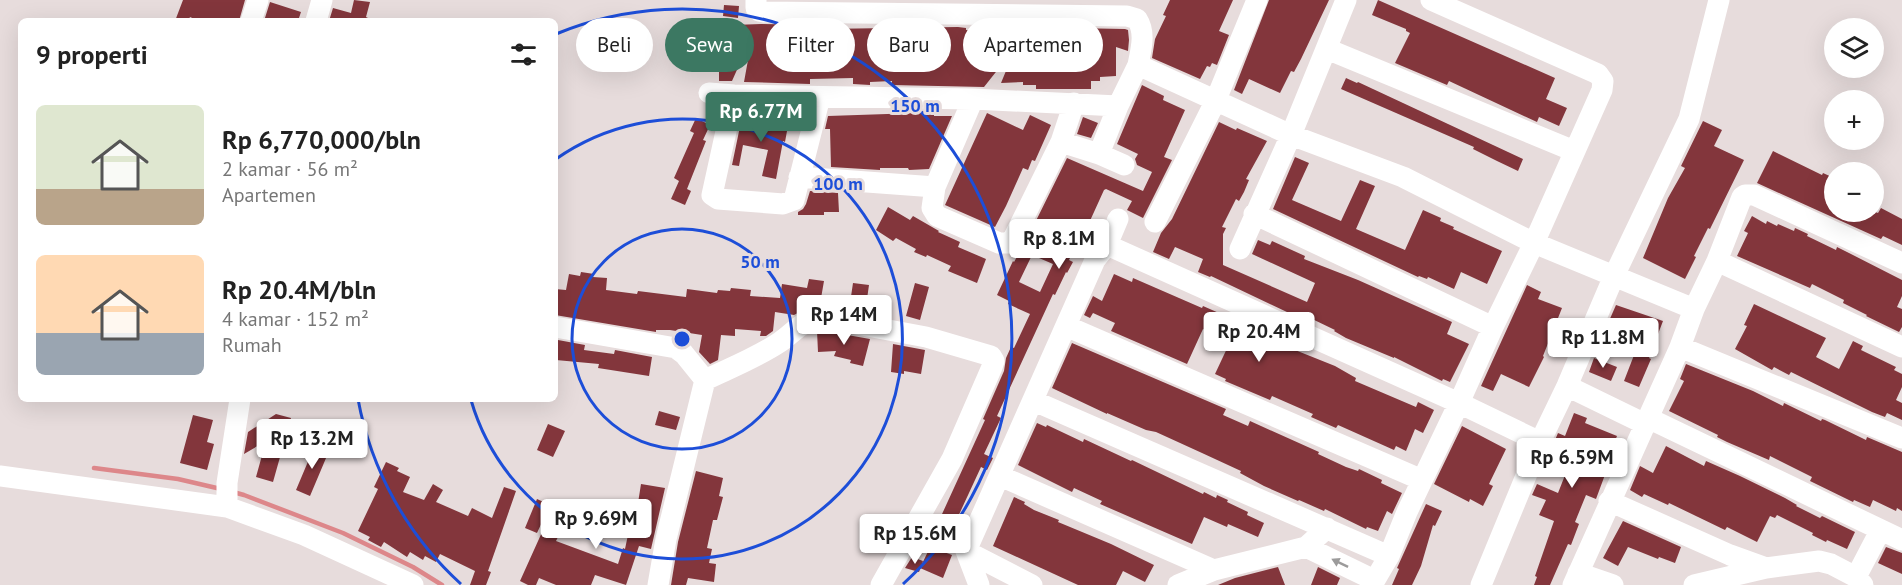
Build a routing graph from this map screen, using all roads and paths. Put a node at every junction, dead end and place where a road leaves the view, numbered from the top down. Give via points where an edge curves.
1 (258, 0) edge
2 (322, 0) edge
3 (756, 0) edge
4 (1257, 0) edge
5 (1346, 0) edge
6 (1431, 0) edge
7 (1719, 0) edge
8 (252, 18) edge
9 (317, 18) edge
10 (1327, 49) junction
11 (1138, 65) junction
12 (709, 93) dead end
13 (734, 95) junction
14 (820, 97) junction
15 (973, 99) junction
16 (1215, 102) junction
17 (1074, 103) junction
18 (1118, 105) junction
19 (1291, 135) junction
20 (1061, 142) junction
21 (1574, 151) junction
22 (1099, 154) junction
23 (1124, 165) dead end
24 (799, 177) junction
25 (934, 187) junction
26 (1254, 214) junction
27 (1118, 219) dead end
28 (1155, 222) dead end
29 (1534, 243) junction
30 (1107, 245) junction
31 (1240, 249) dead end
32 (1716, 261) junction
33 (1902, 263) edge
34 (1614, 276) junction
35 (1694, 309) junction
36 (1066, 326) junction
37 (1493, 327) junction
38 (558, 328) edge
39 (1680, 347) junction
40 (1902, 347) edge
41 (705, 380) junction
42 (1567, 386) junction
43 (1034, 401) junction
44 (240, 402) edge
45 (1459, 403) junction
46 (1646, 421) junction
47 (1902, 438) edge
48 (1540, 442) junction
49 (0, 476) edge
50 (1000, 476) junction
51 (1422, 480) junction
52 (227, 495) junction
53 (1609, 501) junction
54 (1327, 528) junction
55 (1880, 531) junction
56 (1902, 540) edge
57 (1306, 547) junction
58 (966, 551) junction
59 (1389, 556) junction
60 (1766, 568) junction
61 (1214, 570) junction
62 (1575, 579) edge
63 (1859, 581) edge
64 (1373, 583) edge
65 (413, 585) edge
66 (658, 585) edge
67 (881, 585) edge
68 (978, 585) edge
69 (1032, 585) edge
70 (1178, 585) edge
71 (1481, 585) edge
72 (1613, 585) edge
73 (1694, 585) edge

1 - 8 street
2 - 9 street
3 - 11 street via 756,8 764,12 1127,16 1137,19 1142,27
4 - 16 street
5 - 10 street
6 - 21 street via 1598,74 1603,81 1602,90
7 - 34 street via 1689,119
10 - 19 street
10 - 21 street
11 - 16 street
11 - 18 street
12 - 13 street
13 - 14 street
13 - 24 street via 712,195 718,199 787,204 794,200
14 - 15 street
14 - 24 street
15 - 17 street
15 - 25 street
16 - 19 street
16 - 28 street
17 - 18 street
17 - 20 street
18 - 22 street
19 - 26 street
19 - 29 street via 1403,177
20 - 22 street
20 - 25 street via 1009,243 999,243 937,216 932,208
21 - 29 street
22 - 23 street
24 - 25 street
26 - 31 street
26 - 37 street
27 - 30 street
29 - 34 street
29 - 37 street
30 - 36 street via 1095,260
30 - 45 street
32 - 33 street via 1743,197 1749,194
32 - 35 street
32 - 40 street
34 - 35 street
34 - 42 street
35 - 39 street
36 - 43 street
36 - 51 street
37 - 45 street
38 - 41 street via 676,348
39 - 46 street
39 - 47 street
41 - 66 street
41 - 67 street via 749,360 819,317 926,337 991,356 992,367 952,459
42 - 46 street
42 - 48 street
43 - 50 street
43 - 54 street
44 - 52 street
45 - 48 street
45 - 51 street
46 - 53 street
46 - 55 street
48 - 71 street
49 - 52 street
50 - 58 street
50 - 61 street
51 - 59 street
52 - 65 street
53 - 60 street
53 - 62 street
54 - 57 street
54 - 59 street
55 - 56 street
55 - 63 street
57 - 61 street
64 -> 57 street
58 - 68 street
58 - 69 street
59 - 64 street
60 - 63 street via 1819,561
60 - 73 street
61 - 70 street
62 - 72 street

